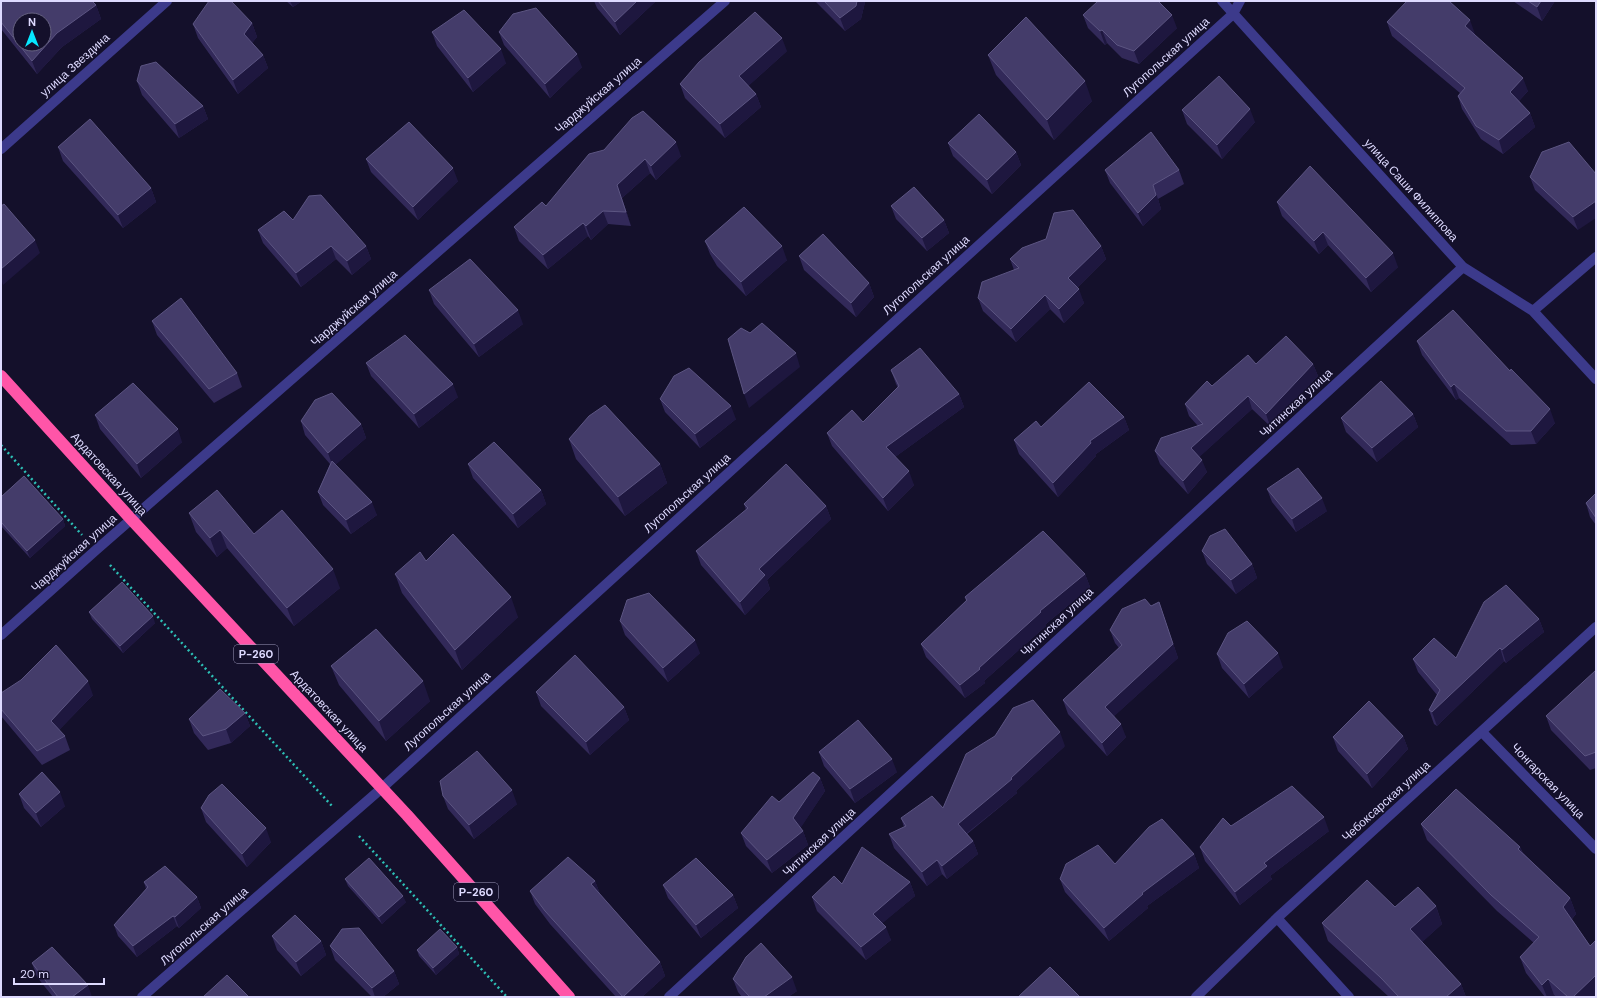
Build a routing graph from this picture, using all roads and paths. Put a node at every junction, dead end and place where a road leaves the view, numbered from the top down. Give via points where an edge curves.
1 (167, 1) edge
2 (725, 1) edge
3 (1222, 1) edge
4 (1240, 1) edge
5 (1233, 14) junction
6 (1, 149) edge
7 (1596, 257) edge
8 (1463, 266) junction
9 (1533, 311) junction
10 (1, 376) edge
11 (1596, 379) edge
12 (1, 445) edge
13 (131, 519) junction
14 (96, 550) junction
15 (1596, 627) edge
16 (1, 635) edge
17 (1482, 732) junction
18 (382, 788) junction
19 (346, 820) junction
20 (1596, 849) edge
21 (1277, 918) junction
22 (142, 997) edge
23 (506, 997) edge
24 (569, 997) edge
25 (669, 997) edge
26 (1196, 997) edge
27 (1349, 997) edge

1 - 6 street, улица Звездина
2 - 13 street, Чарджуйская улица
3 - 5 street, улица Саши Филиппова
4 - 5 street, Лугопольская улица
5 - 8 street, улица Саши Филиппова
5 - 18 street, Лугопольская улица
7 - 9 street
8 - 9 street, улица Саши Филиппова
8 - 25 street, Читинская улица
9 - 11 street, улица Саши Филиппова
10 - 13 highway, Ардатовская улица / Р-260
12 - 14 path
13 - 14 street, Чарджуйская улица
13 - 18 highway, Ардатовская улица / Р-260
14 - 16 street, Чарджуйская улица
14 - 19 path
15 - 17 street, Чебоксарская улица
17 - 20 street, Чонгарская улица
17 - 21 street, Чебоксарская улица
18 - 19 street, Лугопольская улица
18 - 24 highway, Ардатовская улица / Р-260
19 - 22 street, Лугопольская улица
19 - 23 path
21 - 26 street, Чебоксарская улица
21 - 27 street

